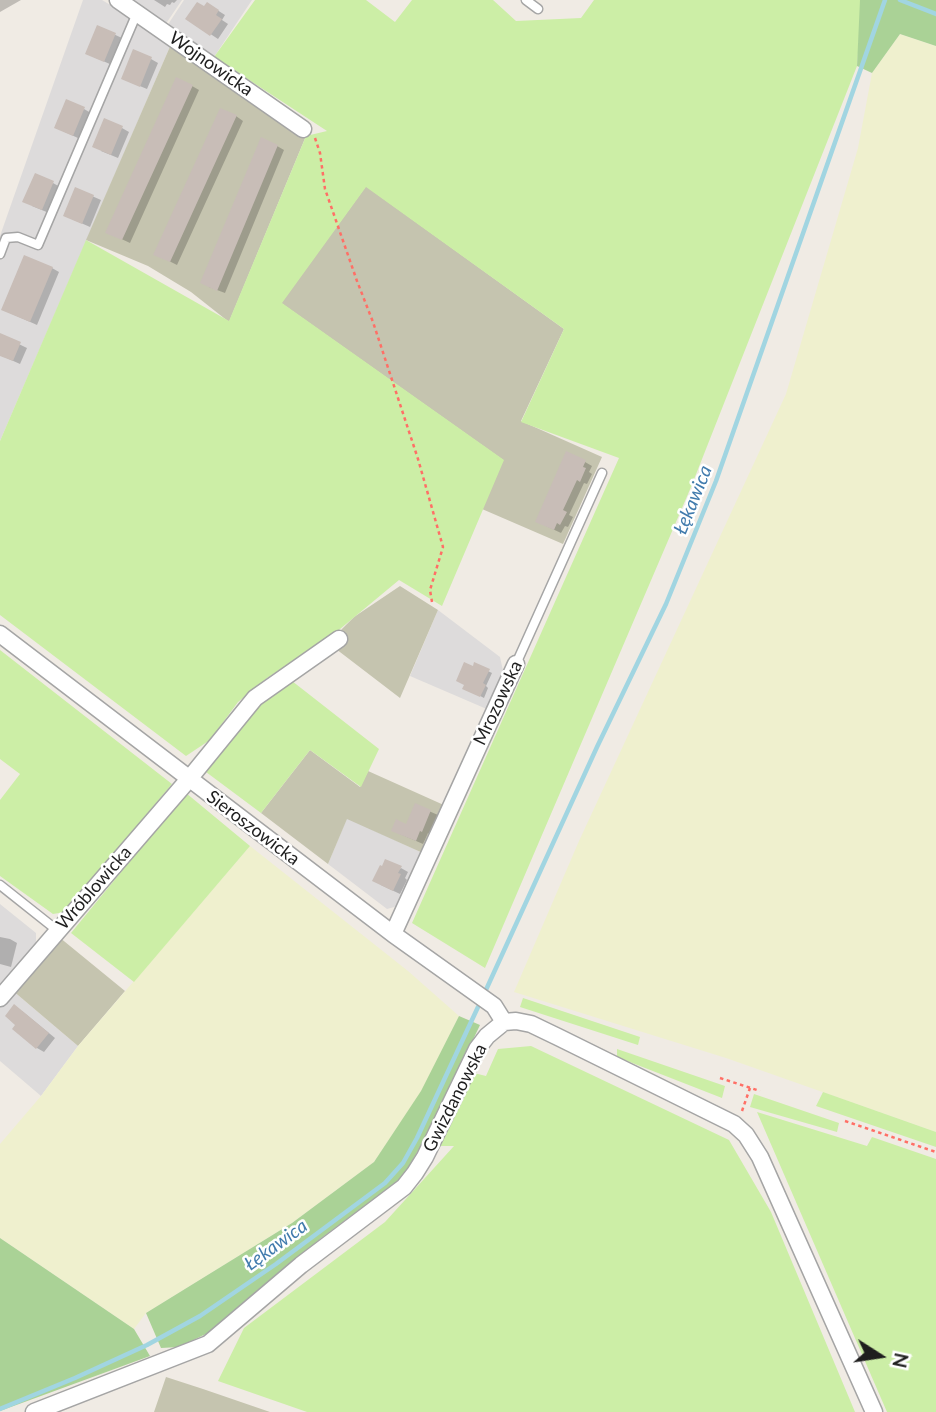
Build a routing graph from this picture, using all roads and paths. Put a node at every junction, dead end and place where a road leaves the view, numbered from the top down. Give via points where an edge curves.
1 (118, 0) edge
2 (526, 0) edge
3 (538, 9) dead end
4 (137, 13) junction
5 (310, 134) joint
6 (0, 254) edge
7 (603, 473) dead end
8 (432, 602) dead end
9 (0, 634) edge
10 (339, 639) dead end
11 (516, 664) joint
12 (189, 779) junction
13 (0, 886) edge
14 (58, 931) junction
15 (393, 934) junction
16 (0, 998) edge
17 (504, 1022) junction
18 (720, 1078) dead end
19 (750, 1088) junction
20 (760, 1091) dead end
21 (845, 1121) dead end
22 (734, 1124) junction
23 (936, 1152) edge
24 (34, 1412) edge
25 (874, 1412) edge

1 - 4 street, Wojnowicka
2 - 3 lane
4 - 5 street, Wojnowicka
4 - 6 lane via 38,245 18,237 6,238
5 - 8 path via 320,153 325,189 418,459 443,547 429,590
7 - 11 lane, Mrozowska
9 - 12 street, Sieroszowicka
10 - 12 street, Wróblowicka via 254,698
11 - 15 street, Mrozowska
12 - 14 street, Wróblowicka
12 - 15 street, Sieroszowicka
13 - 14 lane
14 - 16 street, Wróblowicka
15 - 17 street, Sieroszowicka via 494,1006
17 - 22 street via 531,1024
17 - 24 street, Gwizdanowska via 477,1049 425,1157 404,1187 208,1344
18 - 19 path
19 - 20 path
19 - 22 path
21 - 23 path
22 - 25 street via 760,1157

